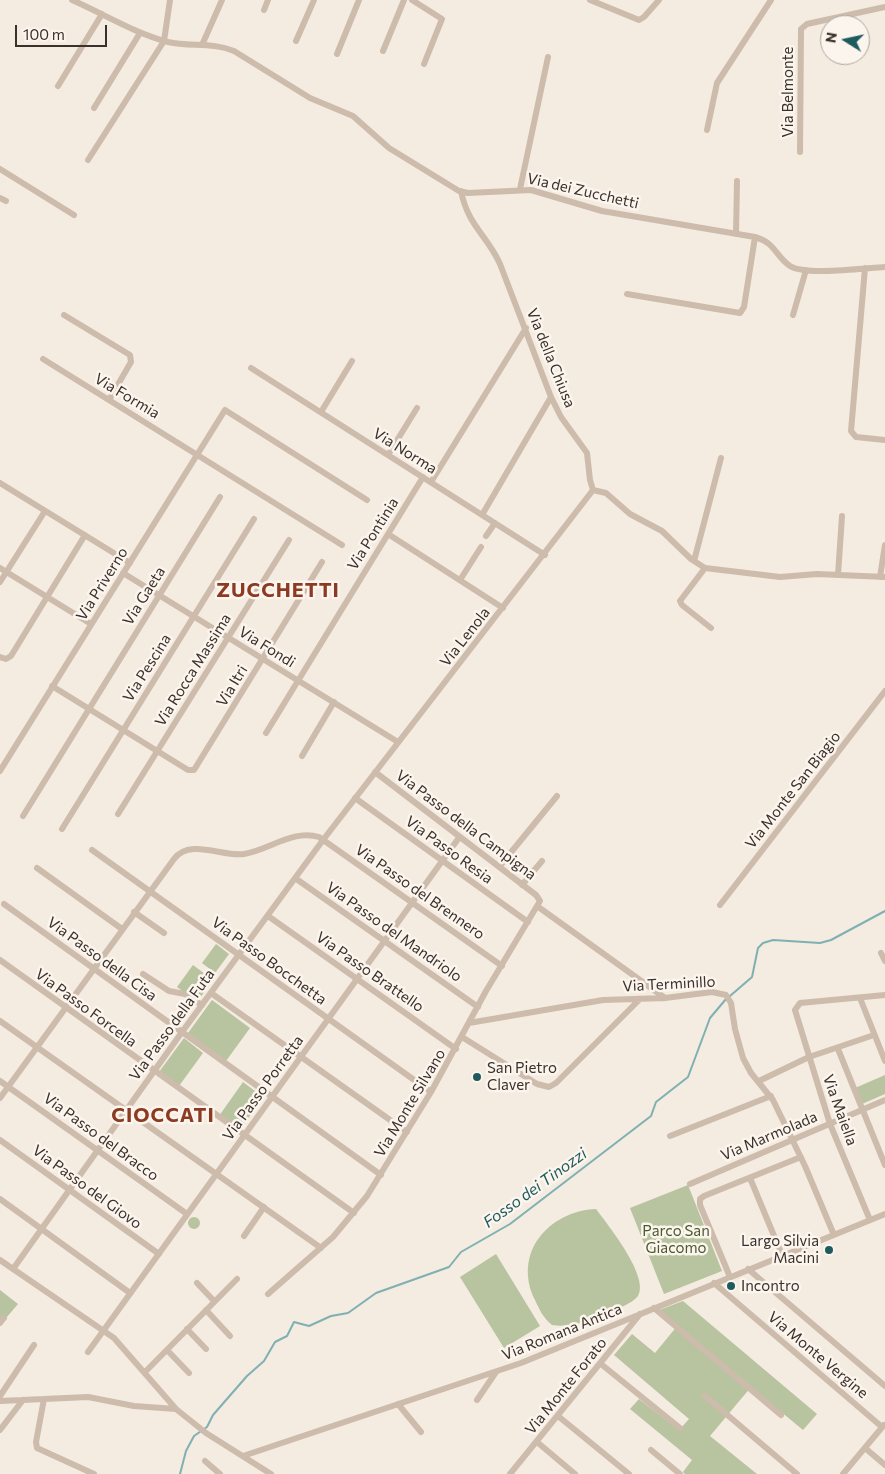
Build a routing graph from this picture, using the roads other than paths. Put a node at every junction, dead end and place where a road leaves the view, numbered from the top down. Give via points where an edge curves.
1 (72, 0) edge
2 (170, 0) edge
3 (222, 0) edge
4 (268, 0) edge
5 (314, 0) edge
6 (359, 0) edge
7 (404, 0) edge
8 (412, 0) edge
9 (590, 0) edge
10 (659, 0) edge
11 (771, 0) edge
12 (885, 7) edge
13 (264, 10) dead end
14 (102, 14) junction
15 (140, 33) junction
16 (164, 41) junction
17 (296, 41) dead end
18 (202, 46) junction
19 (383, 51) dead end
20 (337, 54) dead end
21 (548, 57) dead end
22 (424, 64) dead end
23 (58, 86) dead end
24 (94, 108) dead end
25 (707, 130) dead end
26 (800, 152) dead end
27 (88, 160) dead end
28 (0, 170) edge
29 (737, 181) dead end
30 (520, 189) junction
31 (462, 192) junction
32 (74, 215) dead end
33 (736, 234) junction
34 (755, 237) junction
35 (885, 267) edge
36 (865, 268) junction
37 (806, 270) junction
38 (627, 294) dead end
39 (64, 315) dead end
40 (793, 315) dead end
41 (526, 328) junction
42 (43, 359) dead end
43 (352, 361) dead end
44 (251, 368) dead end
45 (551, 397) junction
46 (109, 400) junction
47 (417, 408) dead end
48 (321, 412) junction
49 (885, 440) edge
50 (198, 454) junction
51 (388, 455) junction
52 (721, 458) dead end
53 (423, 477) junction
54 (430, 482) junction
55 (1, 487) edge
56 (593, 490) junction
57 (220, 497) dead end
58 (367, 500) dead end
59 (45, 511) junction
60 (482, 515) junction
61 (842, 516) dead end
62 (254, 519) dead end
63 (495, 523) junction
64 (388, 534) junction
65 (85, 535) junction
66 (486, 536) dead end
67 (289, 540) dead end
68 (342, 545) dead end
69 (885, 545) edge
70 (481, 547) dead end
71 (545, 555) junction
72 (694, 561) junction
73 (130, 562) junction
74 (322, 562) dead end
75 (705, 568) junction
76 (3, 570) edge
77 (123, 573) junction
78 (838, 575) junction
79 (883, 577) edge
80 (460, 580) junction
81 (0, 582) edge
82 (159, 595) junction
83 (46, 597) junction
84 (504, 608) junction
85 (194, 616) junction
86 (91, 624) junction
87 (711, 628) dead end
88 (228, 637) junction
89 (0, 657) edge
90 (263, 659) junction
91 (298, 680) junction
92 (52, 686) junction
93 (885, 691) edge
94 (334, 702) junction
95 (89, 709) junction
96 (124, 730) junction
97 (266, 733) dead end
98 (398, 742) junction
99 (157, 751) junction
100 (302, 756) dead end
101 (0, 771) edge
102 (375, 772) junction
103 (556, 796) dead end
104 (355, 798) junction
105 (118, 814) dead end
106 (23, 816) dead end
107 (62, 830) dead end
108 (458, 839) dead end
109 (323, 840) junction
110 (92, 850) dead end
111 (442, 861) junction
112 (542, 861) dead end
113 (499, 867) junction
114 (37, 868) dead end
115 (295, 878) junction
116 (522, 885) junction
117 (150, 891) junction
118 (412, 902) junction
119 (539, 903) junction
120 (4, 904) dead end
121 (720, 905) dead end
122 (134, 912) junction
123 (268, 916) junction
124 (528, 922) junction
125 (122, 929) junction
126 (164, 934) dead end
127 (384, 941) junction
128 (881, 953) dead end
129 (240, 954) junction
130 (0, 960) edge
131 (885, 961) edge
132 (502, 966) junction
133 (94, 968) junction
134 (143, 974) dead end
135 (358, 978) junction
136 (211, 993) junction
137 (885, 995) edge
138 (665, 998) junction
139 (860, 998) junction
140 (640, 999) junction
141 (202, 1006) junction
142 (66, 1007) junction
143 (478, 1007) junction
144 (328, 1019) junction
145 (0, 1022) edge
146 (469, 1023) junction
147 (182, 1032) junction
148 (874, 1035) junction
149 (462, 1037) junction
150 (36, 1047) junction
151 (838, 1048) junction
152 (456, 1049) junction
153 (301, 1056) junction
154 (809, 1057) junction
155 (885, 1061) edge
156 (154, 1072) junction
157 (0, 1081) edge
158 (759, 1081) junction
159 (8, 1086) junction
160 (431, 1092) junction
161 (771, 1096) junction
162 (272, 1097) junction
163 (0, 1098) edge
164 (885, 1100) edge
165 (863, 1110) junction
166 (126, 1111) junction
167 (830, 1124) junction
168 (407, 1132) junction
169 (244, 1136) junction
170 (670, 1136) dead end
171 (0, 1140) edge
172 (791, 1140) junction
173 (98, 1150) junction
174 (800, 1157) junction
175 (885, 1165) edge
176 (216, 1174) junction
177 (381, 1175) junction
178 (750, 1178) junction
179 (690, 1184) dead end
180 (69, 1190) junction
181 (0, 1199) edge
182 (264, 1207) junction
183 (354, 1213) junction
184 (187, 1214) junction
185 (885, 1214) edge
186 (870, 1220) junction
187 (41, 1229) junction
188 (834, 1235) junction
189 (244, 1236) dead end
190 (322, 1248) junction
191 (159, 1254) junction
192 (782, 1255) junction
193 (0, 1260) edge
194 (12, 1269) junction
195 (748, 1269) junction
196 (730, 1277) junction
197 (237, 1279) dead end
198 (197, 1283) dead end
199 (714, 1283) junction
200 (130, 1293) junction
201 (268, 1294) dead end
202 (214, 1301) junction
203 (654, 1308) junction
204 (206, 1310) junction
205 (642, 1313) junction
206 (187, 1329) junction
207 (103, 1331) junction
208 (230, 1336) dead end
209 (34, 1346) dead end
210 (206, 1349) dead end
211 (167, 1350) junction
212 (88, 1352) dead end
213 (601, 1364) junction
214 (145, 1372) junction
215 (496, 1372) junction
216 (189, 1373) dead end
217 (885, 1386) edge
218 (0, 1396) edge
219 (705, 1396) dead end
220 (44, 1399) junction
221 (23, 1400) junction
222 (477, 1400) dead end
223 (0, 1401) edge
224 (398, 1404) junction
225 (176, 1409) junction
226 (781, 1415) dead end
227 (558, 1416) junction
228 (884, 1425) edge
229 (680, 1428) dead end
230 (0, 1430) edge
231 (421, 1432) dead end
232 (537, 1442) junction
233 (864, 1448) junction
234 (651, 1450) dead end
235 (243, 1456) junction
236 (206, 1461) dead end
237 (885, 1465) edge
238 (94, 1474) edge
239 (220, 1474) edge
240 (270, 1474) edge
241 (510, 1474) edge
242 (575, 1474) edge
243 (629, 1474) edge
244 (680, 1474) edge
245 (797, 1474) edge
246 (843, 1474) edge

1 - 14 street
2 - 16 street
3 - 18 street
4 - 13 street
5 - 17 street
6 - 20 street
7 - 19 street
8 - 22 street via 442,19
9 - 10 street via 639,20
11 - 25 street via 717,83
12 - 26 street, Via Belmonte via 807,24 801,29
14 - 15 street
14 - 23 street
15 - 16 street
15 - 24 street
16 - 18 street
16 - 27 street
18 - 31 street via 231,50 297,91 349,114 389,148
21 - 30 street
28 - 32 street
29 - 33 street
30 - 31 street, Via dei Zucchetti
30 - 33 street, Via dei Zucchetti via 602,211
31 - 41 street, Via della Chiusa via 468,217 496,254
33 - 34 street, Via dei Zucchetti
34 - 37 street, Via dei Zucchetti via 770,244 790,266
34 - 38 street via 744,307 740,313
35 - 36 street, Via dei Zucchetti
36 - 37 street, Via dei Zucchetti
36 - 49 street via 851,429 853,435
37 - 40 street
39 - 46 street via 130,355 130,364
41 - 45 street, Via della Chiusa
41 - 54 street
42 - 46 street, Via Formia
43 - 48 street
44 - 48 street, Via Norma
45 - 56 street, Via della Chiusa via 559,414 586,449
45 - 60 street
46 - 50 street, Via Formia
47 - 51 street
48 - 51 street, Via Norma
50 - 58 street, Via Priverno via 225,410
50 - 68 street, Via Formia
50 - 73 street, Via Priverno
51 - 53 street, Via Norma
52 - 72 street
53 - 54 street, Via Norma
53 - 64 street, Via Pontinia
54 - 60 street, Via Norma
55 - 59 street
56 - 71 street, Via Lenola
56 - 72 street via 608,495 630,514 662,531
57 - 82 street, Via Gaeta
59 - 65 street
59 - 76 street
60 - 63 street, Via Norma
61 - 78 street
62 - 85 street, Via Pescina
63 - 66 street
63 - 71 street, Via Norma
64 - 80 street
64 - 91 street, Via Pontinia
65 - 73 street
65 - 83 street
67 - 88 street, Via Rocca Massima
69 - 79 street
70 - 80 street
71 - 84 street, Via Lenola
72 - 75 street
73 - 77 street, Via Priverno
74 - 90 street, Via Itri
75 - 78 street via 780,577
75 - 87 street via 680,601
76 - 81 street
76 - 83 street
77 - 82 street, Via Fondi
77 - 86 street, Via Priverno
78 - 79 street
80 - 84 street
82 - 85 street, Via Fondi
82 - 95 street, Via Gaeta
83 - 86 street
83 - 89 street via 11,656 6,659
84 - 98 street, Via Lenola
85 - 88 street, Via Fondi
85 - 96 street, Via Pescina
86 - 92 street, Via Priverno
88 - 90 street, Via Fondi
88 - 99 street, Via Rocca Massima
90 - 91 street, Via Fondi
90 - 99 street, Via Itri via 197,768 192,771
91 - 94 street, Via Fondi
91 - 97 street, Via Pontinia
92 - 95 street
92 - 101 street, Via Priverno
93 - 121 street, Via Monte San Biagio
94 - 98 street, Via Fondi
94 - 100 street
95 - 96 street
95 - 106 street, Via Gaeta
96 - 99 street
96 - 107 street, Via Pescina
98 - 102 street, Via Lenola
99 - 105 street, Via Rocca Massima
102 - 104 street, Via Lenola
102 - 113 street, Via Passo della Campigna
103 - 113 street
104 - 109 street, Via Passo della Futa
104 - 111 street, Via Passo Resia
108 - 111 street, Via Passo Porretta
109 - 115 street, Via Passo della Futa
109 - 117 street via 299,836 241,854 186,850 176,856
109 - 118 street, Via Passo del Brennero
110 - 117 street, Via Passo Bocchetta
111 - 118 street, Via Passo Porretta
111 - 124 street, Via Passo Resia
112 - 116 street
113 - 116 street, Via Passo della Campigna
114 - 125 street
115 - 123 street, Via Passo della Futa
115 - 127 street, Via Passo del Mandriolo
116 - 119 street, Via Passo della Campigna
117 - 122 street
117 - 129 street, Via Passo Bocchetta
118 - 127 street, Via Passo Porretta
118 - 132 street, Via Passo del Brennero
119 - 124 street, Via Monte Silvano
119 - 138 street, Via Passo della Campigna
120 - 133 street, Via Passo della Cisa
122 - 125 street
122 - 126 street
123 - 129 street, Via Passo della Futa
123 - 135 street, Via Passo Brattello
124 - 132 street, Via Monte Silvano
125 - 133 street
127 - 135 street, Via Passo Porretta
127 - 143 street, Via Passo del Mandriolo
128 - 131 street
129 - 136 street, Via Passo della Futa
129 - 144 street, Via Passo Bocchetta
130 - 142 street, Via Passo Forcella
132 - 143 street, Via Monte Silvano
133 - 142 street
133 - 147 street, Via Passo della Cisa
134 - 141 street via 169,991 185,994
135 - 144 street, Via Passo Porretta
135 - 152 street, Via Passo Brattello
136 - 141 street, Via Passo della Futa
136 - 153 street
137 - 139 street
138 - 140 street, Via Terminillo
138 - 158 street, Via Terminillo via 712,992 728,997 740,1052
139 - 148 street
139 - 154 street, Via Maiella via 802,1002 796,1006 795,1014
140 - 146 street, Via Terminillo via 599,1001
140 - 149 street via 556,1083 546,1088
141 - 147 street, Via Passo della Futa
142 - 150 street
142 - 156 street, Via Passo Forcella
143 - 146 street, Via Monte Silvano
144 - 153 street, Via Passo Porretta
144 - 160 street, Via Passo Bocchetta
145 - 150 street
146 - 149 street, Via Monte Silvano
147 - 156 street, Via Passo della Futa
147 - 162 street, Via Passo della Cisa
148 - 151 street
148 - 155 street
149 - 152 street, Via Monte Silvano
150 - 159 street
150 - 166 street
151 - 154 street
151 - 165 street
152 - 160 street, Via Monte Silvano
153 - 162 street, Via Passo Porretta
153 - 168 street
154 - 158 street
154 - 167 street, Via Maiella
156 - 166 street, Via Passo della Futa
156 - 169 street, Via Passo Forcella
157 - 159 street, Via Passo del Bracco
158 - 161 street, Via Terminillo
159 - 163 street
159 - 173 street, Via Passo del Bracco
160 - 168 street, Via Monte Silvano
161 - 170 street
161 - 172 street, Via Terminillo
162 - 169 street, Via Passo Porretta
162 - 177 street, Via Passo della Cisa
164 - 165 street, Via Marmolada
165 - 167 street, Via Marmolada
165 - 175 street
166 - 173 street, Via Passo della Futa
166 - 176 street
167 - 172 street, Via Marmolada
167 - 186 street, Via Maiella
168 - 177 street, Via Monte Silvano
169 - 176 street, Via Passo Porretta
169 - 183 street, Via Passo Forcella
171 - 180 street, Via Passo del Giovo
172 - 174 street, Via Terminillo
172 - 179 street, Via Marmolada
173 - 180 street, Via Passo della Futa
173 - 184 street, Via Passo del Bracco
174 - 178 street
174 - 188 street, Via Terminillo
176 - 182 street
176 - 184 street, Via Passo Porretta
177 - 183 street, Via Monte Silvano
178 - 192 street
178 - 196 street via 704,1196 700,1201
180 - 187 street, Via Passo della Futa
180 - 191 street, Via Passo del Giovo
181 - 187 street
182 - 189 street
182 - 190 street
183 - 190 street, Via Monte Silvano
184 - 191 street, Via Passo Porretta
185 - 186 street, Via Romana Antica
186 - 188 street, Via Romana Antica
187 - 194 street, Via Passo della Futa
187 - 200 street
188 - 192 street, Via Romana Antica
190 - 201 street, Via Monte Silvano
191 - 200 street, Via Passo Porretta
192 - 195 street, Via Romana Antica
193 - 194 street
194 - 207 street
195 - 196 street, Via Romana Antica
195 - 217 street
196 - 199 street, Via Romana Antica
197 - 202 street
198 - 202 street
199 - 203 street, Via Romana Antica
199 - 228 street, Via Monte Vergine
200 - 207 street, Via Passo Porretta
202 - 204 street
203 - 205 street, Via Romana Antica
203 - 226 street
204 - 206 street
204 - 208 street
205 - 213 street, Via Monte Forato
205 - 215 street, Via Romana Antica
206 - 210 street
206 - 211 street
207 - 212 street, Via Passo Porretta
207 - 214 street via 121,1344
209 - 218 street
211 - 214 street
211 - 216 street
213 - 227 street, Via Monte Forato
213 - 229 street
214 - 225 street
215 - 222 street
215 - 224 street, Via Romana Antica
219 - 245 street
220 - 221 street
220 - 225 street via 88,1398
220 - 238 street via 37,1448
221 - 223 street
221 - 230 street
224 - 231 street
224 - 235 street, Via Romana Antica
225 - 235 street
227 - 232 street, Via Monte Forato
227 - 243 street
228 - 233 street
232 - 241 street, Via Monte Forato
232 - 242 street
233 - 237 street
233 - 246 street
234 - 244 street
235 - 240 street
236 - 239 street

